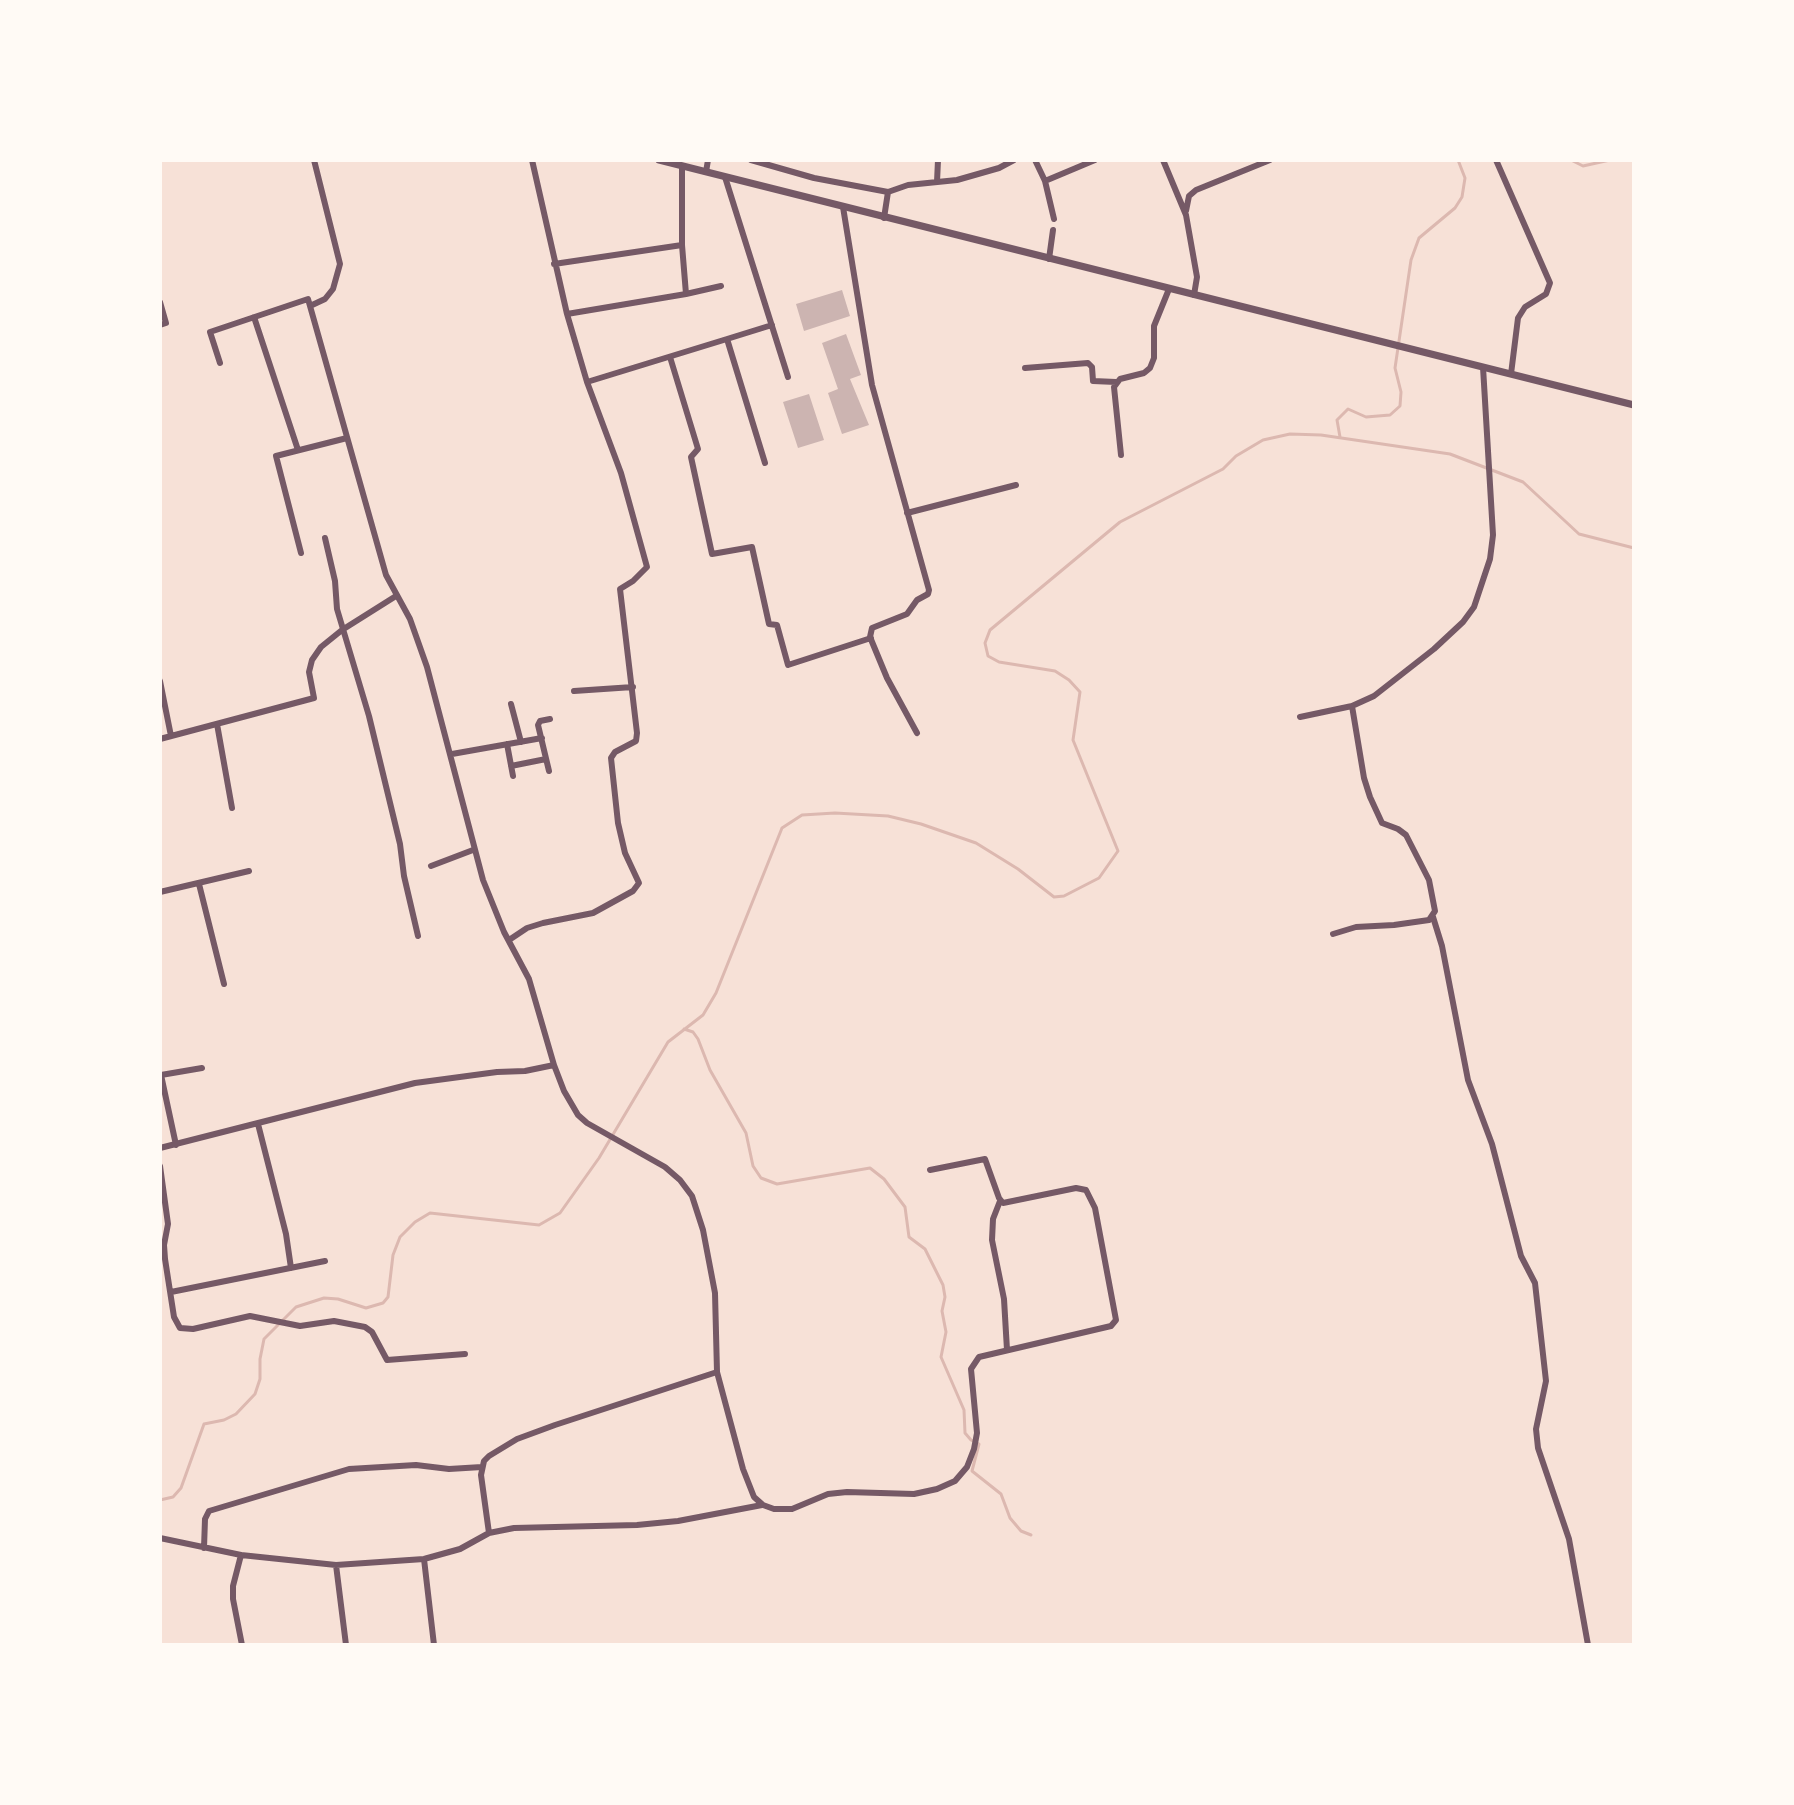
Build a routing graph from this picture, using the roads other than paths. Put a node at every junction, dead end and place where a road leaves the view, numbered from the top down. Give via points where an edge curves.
1 (314, 160) edge
2 (532, 160) edge
3 (659, 160) edge
4 (708, 160) edge
5 (751, 160) edge
6 (938, 160) edge
7 (1014, 160) edge
8 (1035, 160) edge
9 (1095, 160) edge
10 (1163, 160) edge
11 (1270, 160) edge
12 (1496, 160) edge
13 (682, 166) junction
14 (706, 172) junction
15 (725, 177) junction
16 (1045, 181) junction
17 (937, 182) junction
18 (1196, 190) junction
19 (888, 192) junction
20 (1178, 196) junction
21 (843, 207) junction
22 (1186, 215) junction
23 (884, 218) junction
24 (1054, 219) dead end
25 (1053, 230) dead end
26 (682, 245) junction
27 (1049, 259) junction
28 (554, 264) junction
29 (721, 286) dead end
30 (1169, 289) junction
31 (686, 294) junction
32 (1194, 295) junction
33 (160, 302) edge
34 (310, 306) junction
35 (567, 314) junction
36 (254, 317) junction
37 (160, 325) edge
38 (772, 325) junction
39 (727, 339) junction
40 (670, 357) junction
41 (220, 363) dead end
42 (1483, 367) junction
43 (1025, 368) dead end
44 (1511, 374) junction
45 (788, 377) dead end
46 (587, 382) junction
47 (1116, 382) junction
48 (1634, 405) edge
49 (347, 438) junction
50 (298, 450) junction
51 (1121, 455) dead end
52 (765, 463) dead end
53 (1016, 485) dead end
54 (907, 513) junction
55 (325, 538) dead end
56 (301, 553) dead end
57 (396, 596) junction
58 (342, 630) junction
59 (871, 638) junction
60 (160, 681) edge
61 (633, 687) junction
62 (574, 691) dead end
63 (511, 704) dead end
64 (1352, 706) junction
65 (1300, 717) dead end
66 (550, 719) dead end
67 (217, 724) junction
68 (917, 733) dead end
69 (171, 736) junction
70 (542, 738) junction
71 (160, 739) edge
72 (521, 742) junction
73 (507, 744) junction
74 (452, 754) junction
75 (546, 759) junction
76 (511, 766) junction
77 (549, 771) dead end
78 (513, 776) dead end
79 (232, 808) dead end
80 (473, 850) junction
81 (431, 866) dead end
82 (249, 871) dead end
83 (199, 884) junction
84 (160, 892) edge
85 (1433, 917) junction
86 (1333, 934) dead end
87 (418, 936) dead end
88 (509, 940) junction
89 (224, 984) dead end
90 (554, 1065) junction
91 (202, 1068) dead end
92 (258, 1124) junction
93 (176, 1145) junction
94 (160, 1148) edge
95 (160, 1166) edge
96 (930, 1170) dead end
97 (1000, 1201) junction
98 (325, 1261) dead end
99 (291, 1268) junction
100 (171, 1292) junction
101 (1007, 1350) junction
102 (465, 1354) dead end
103 (717, 1372) junction
104 (482, 1467) junction
105 (763, 1505) junction
106 (489, 1533) junction
107 (160, 1538) edge
108 (204, 1548) junction
109 (241, 1555) junction
110 (424, 1559) junction
111 (336, 1565) junction
112 (242, 1645) edge
113 (346, 1645) edge
114 (434, 1645) edge
115 (1588, 1645) edge

1 - 34 street via 340,264 333,289
2 - 28 street
3 - 13 street
4 - 14 street
5 - 19 street
6 - 17 street
7 - 17 street
8 - 16 street
9 - 16 street
10 - 20 street
11 - 18 street
12 - 44 street via 1550,283 1546,294 1518,318
13 - 14 street
13 - 26 street
14 - 15 street
15 - 21 street
15 - 38 street
16 - 24 street
17 - 19 street
18 - 20 street
18 - 22 street
19 - 23 street
20 - 22 street
21 - 23 street
21 - 54 street via 872,385
22 - 32 street via 1197,277
23 - 27 street
25 - 27 street
26 - 28 street
26 - 31 street
27 - 30 street
28 - 35 street
29 - 31 street
30 - 32 street
30 - 47 street via 1154,326 1150,368
31 - 35 street
32 - 42 street
33 - 37 street via 166,323
34 - 36 street via 308,299
34 - 49 street
35 - 46 street
36 - 41 street via 210,332
36 - 50 street
38 - 39 street
38 - 45 street
39 - 40 street
39 - 52 street
40 - 46 street
40 - 59 street via 698,449 691,457 712,554 752,547 769,624 777,625 788,665
42 - 44 street
42 - 64 street via 1493,535 1474,607 1390,686
43 - 47 street via 1088,363 1093,381
44 - 48 street
46 - 61 street via 621,473 647,567 620,589
47 - 51 street
49 - 50 street
49 - 57 street
50 - 56 street via 276,456
53 - 54 street
54 - 59 street via 928,594 907,614 872,628
55 - 58 street
57 - 58 street
57 - 74 street via 410,619
58 - 67 street via 312,660 314,698
58 - 87 street via 365,701
59 - 68 street
60 - 69 street
61 - 62 street
61 - 88 street via 636,741 615,752 611,767 618,823 638,886 593,913 527,928
63 - 72 street
64 - 65 street
64 - 85 street via 1370,797 1380,821 1402,831 1423,866 1434,899
66 - 70 street via 538,725
67 - 69 street
67 - 79 street
69 - 71 street
70 - 72 street
70 - 75 street
72 - 73 street
73 - 74 street
73 - 76 street
74 - 80 street
75 - 76 street
75 - 77 street
76 - 78 street
80 - 81 street
80 - 88 street
82 - 83 street
83 - 84 street
83 - 89 street
85 - 86 street
85 - 115 street via 1468,1080 1492,1144 1521,1256 1535,1283 1546,1381 1536,1429 1538,1448 1569,1539
88 - 90 street via 529,979
90 - 92 street via 424,1081
90 - 103 street via 572,1106 587,1123 671,1171 692,1196 715,1293
91 - 93 street via 161,1075
92 - 93 street
92 - 99 street
93 - 94 street
95 - 100 street
96 - 97 street via 985,1159
97 - 101 street via 992,1240
97 - 101 street via 1086,1190 1095,1208 1116,1314 1111,1326
98 - 99 street
99 - 100 street
100 - 102 street via 175,1322 184,1329 244,1316 300,1326 334,1321 365,1327 387,1360
101 - 105 street via 979,1357 971,1369 977,1433 960,1477 914,1494 856,1491 833,1493 792,1509
103 - 104 street via 517,1439 489,1456
103 - 105 street via 743,1469
104 - 106 street
104 - 108 street via 349,1469 210,1510
105 - 106 street via 678,1521
106 - 110 street via 460,1549
107 - 108 street
108 - 109 street
109 - 111 street
109 - 112 street via 233,1599
110 - 111 street
110 - 114 street
111 - 113 street

